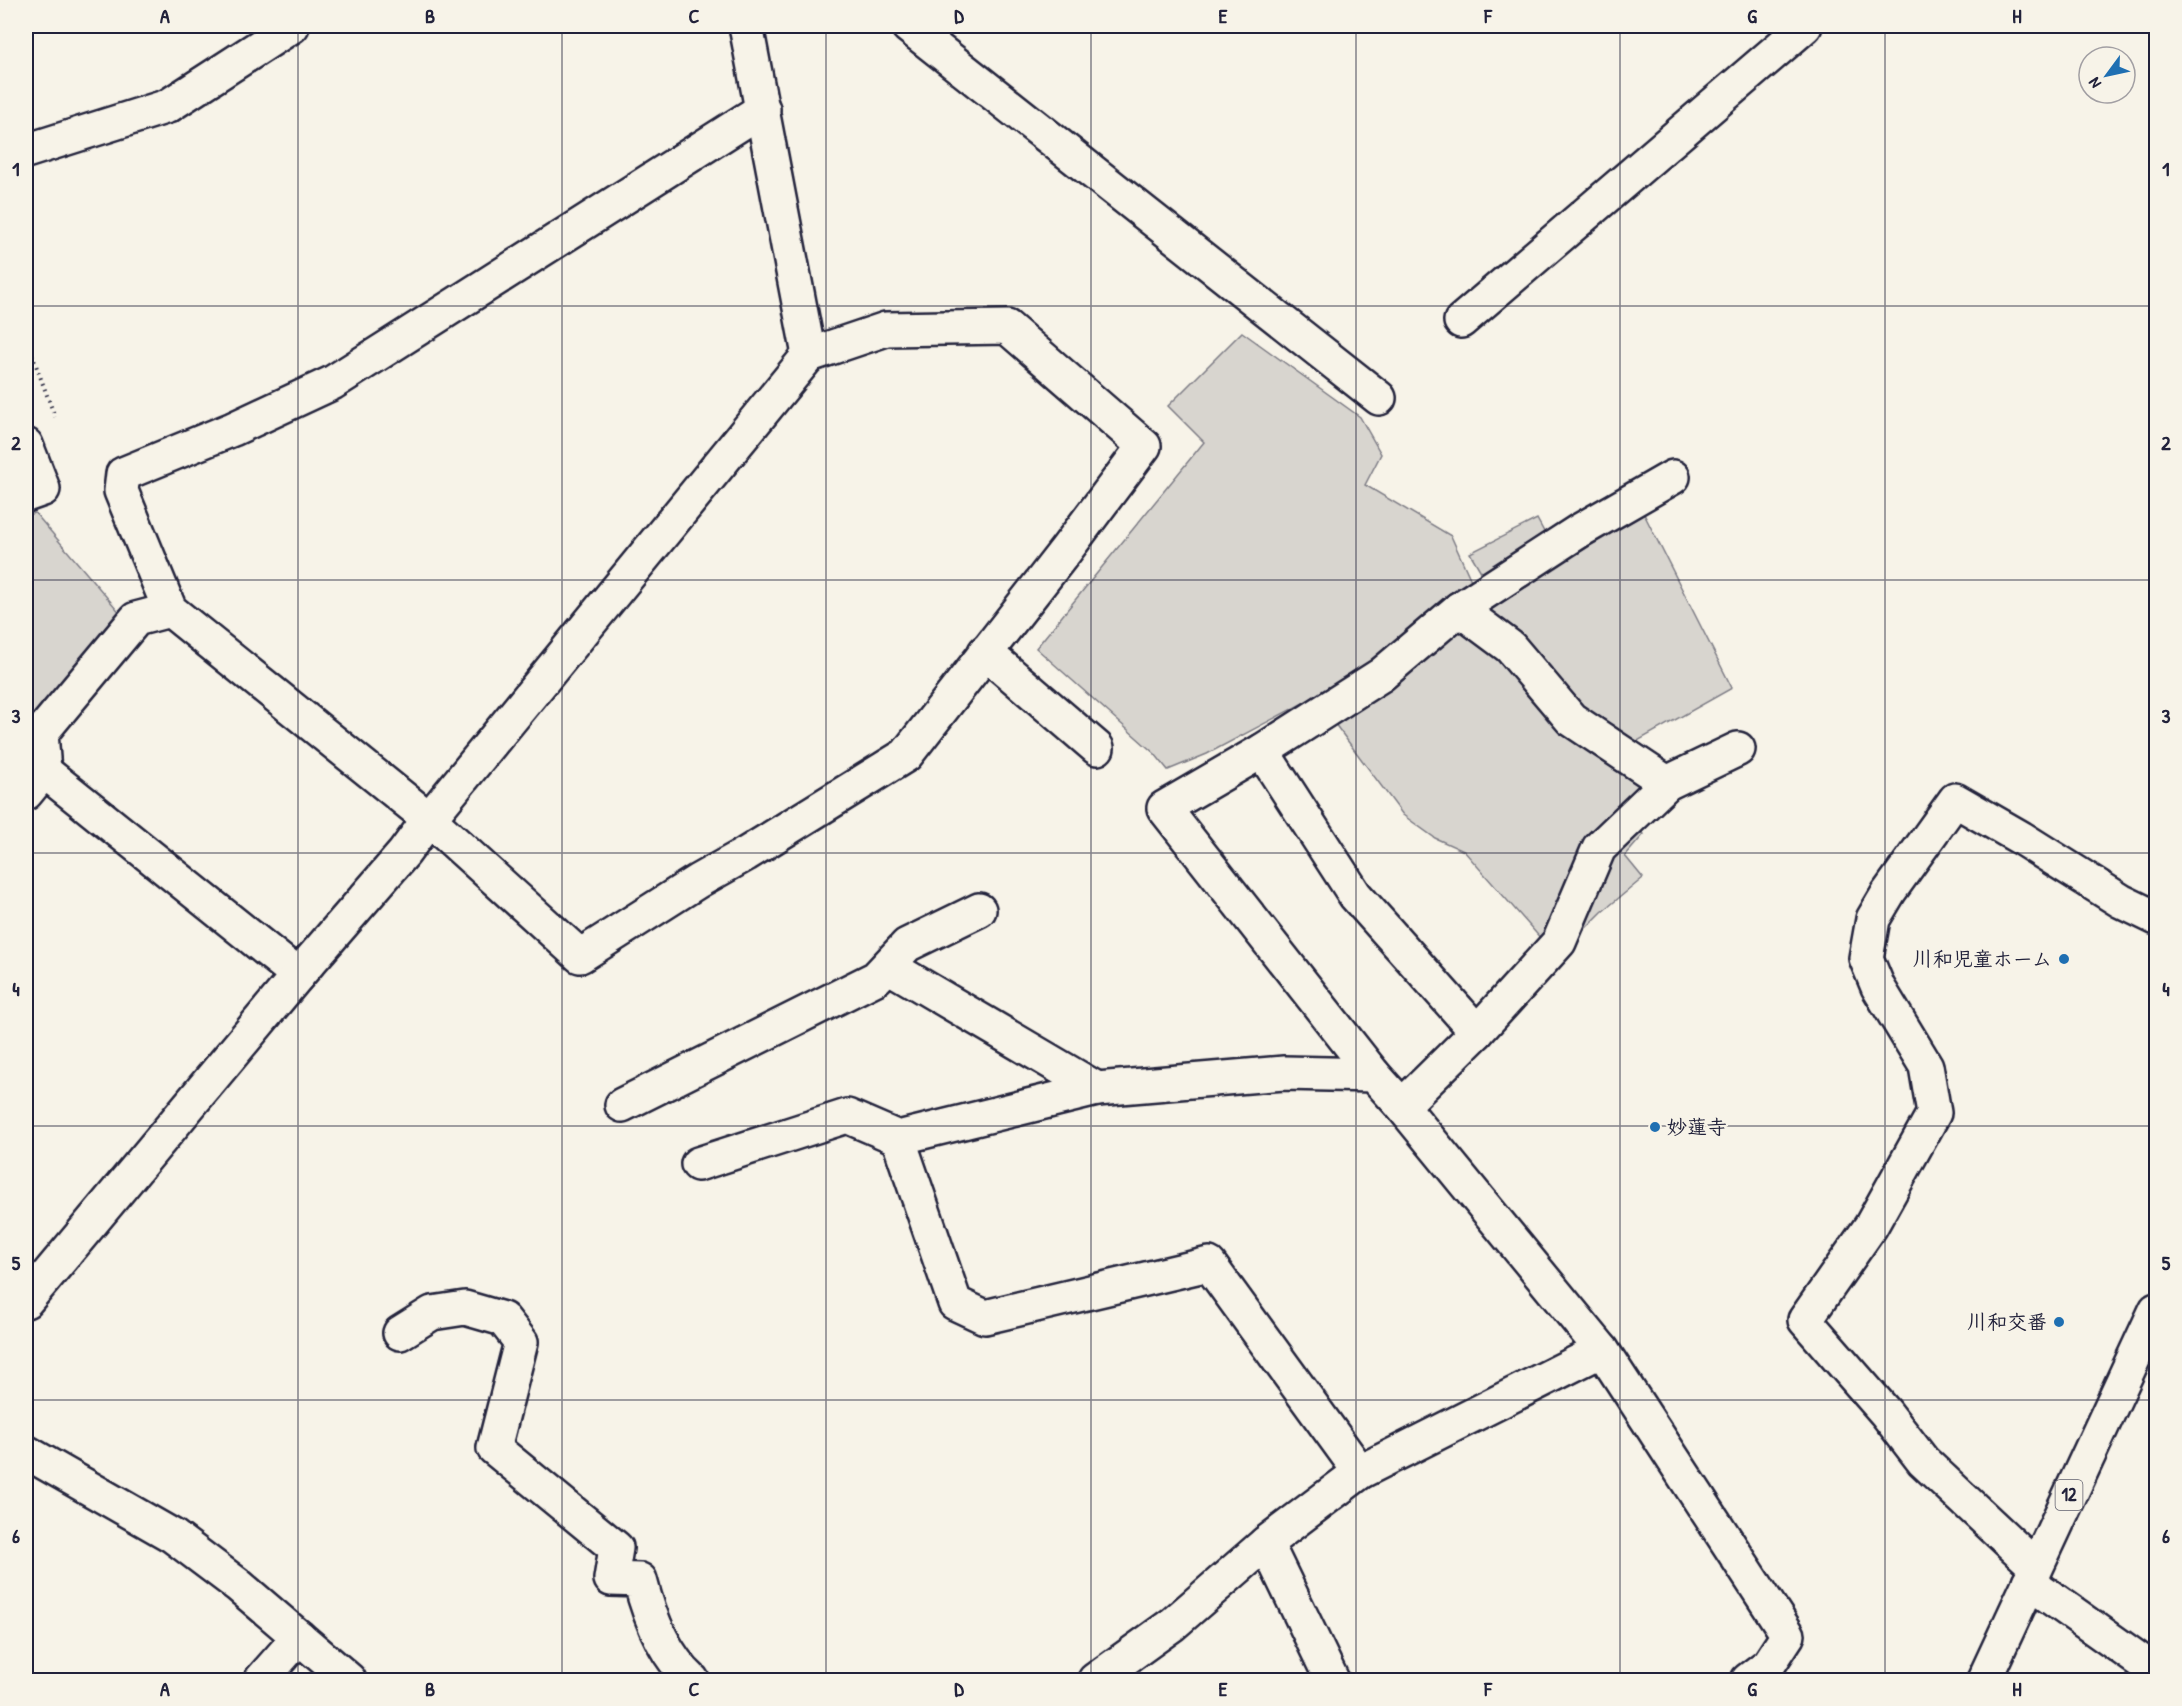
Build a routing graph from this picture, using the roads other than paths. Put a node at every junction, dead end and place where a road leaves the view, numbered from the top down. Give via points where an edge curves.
1 (292, 26) edge
2 (746, 26) edge
3 (908, 26) edge
4 (1805, 26) edge
5 (763, 109) junction
6 (26, 151) edge
7 (1461, 321) dead end
8 (809, 355) junction
9 (1379, 398) dead end
10 (26, 445) edge
11 (1673, 477) dead end
12 (26, 495) edge
13 (1459, 609) junction
14 (171, 610) junction
15 (985, 651) junction
16 (1097, 748) dead end
17 (1738, 749) dead end
18 (1263, 751) junction
19 (35, 782) edge
20 (1667, 783) junction
21 (429, 819) junction
22 (979, 910) dead end
23 (2157, 918) edge
24 (888, 966) junction
25 (298, 975) junction
26 (1477, 1032) junction
27 (1374, 1075) junction
28 (1097, 1089) junction
29 (622, 1105) dead end
30 (1402, 1106) junction
31 (898, 1138) junction
32 (698, 1164) dead end
33 (26, 1301) edge
34 (2157, 1310) edge
35 (400, 1333) dead end
36 (1602, 1350) junction
37 (26, 1452) edge
38 (1360, 1472) junction
39 (1266, 1543) junction
40 (2032, 1574) junction
41 (299, 1638) junction
42 (2157, 1672) edge
43 (261, 1680) edge
44 (349, 1680) edge
45 (692, 1680) edge
46 (1095, 1680) edge
47 (1332, 1680) edge
48 (1748, 1680) edge
49 (1984, 1680) edge

1 - 6 street via 168,106
2 - 5 street
3 - 9 street
4 - 7 street
5 - 8 street
5 - 14 street via 332,383 123,474 121,491
8 - 15 street via 886,329 1007,327 1144,446
8 - 21 street
10 - 12 street via 43,489
11 - 13 street via 1578,531
13 - 18 street via 1381,675
13 - 20 street via 1510,647 1571,719
14 - 19 street via 136,619 41,733
14 - 21 street
15 - 16 street
15 - 21 street via 906,755 580,956
17 - 20 street
18 - 26 street via 1355,895
18 - 27 street via 1164,808
19 - 25 street
20 - 26 street via 1599,848 1559,942
21 - 25 street
22 - 24 street via 908,945
23 - 40 street via 2121,901 1955,800 1873,919 1866,958 1878,987 1926,1066 1934,1113 1871,1226 1805,1320 1923,1461
24 - 28 street
24 - 29 street via 876,978
25 - 33 street
26 - 30 street
27 - 28 street via 1284,1073
27 - 30 street
28 - 31 street
30 - 36 street
31 - 32 street via 847,1116
31 - 38 street via 954,1303 985,1317 1209,1264
34 - 40 street, 12
35 - 45 street via 432,1313 465,1308 503,1319 521,1342 494,1448 616,1548 611,1579 640,1580 648,1612 678,1668
36 - 38 street
36 - 48 street via 1788,1635 1769,1664
37 - 41 street via 173,1536
38 - 39 street
39 - 46 street via 1173,1624
39 - 47 street
40 - 42 street
40 - 49 street, 12
41 - 43 street
41 - 44 street

